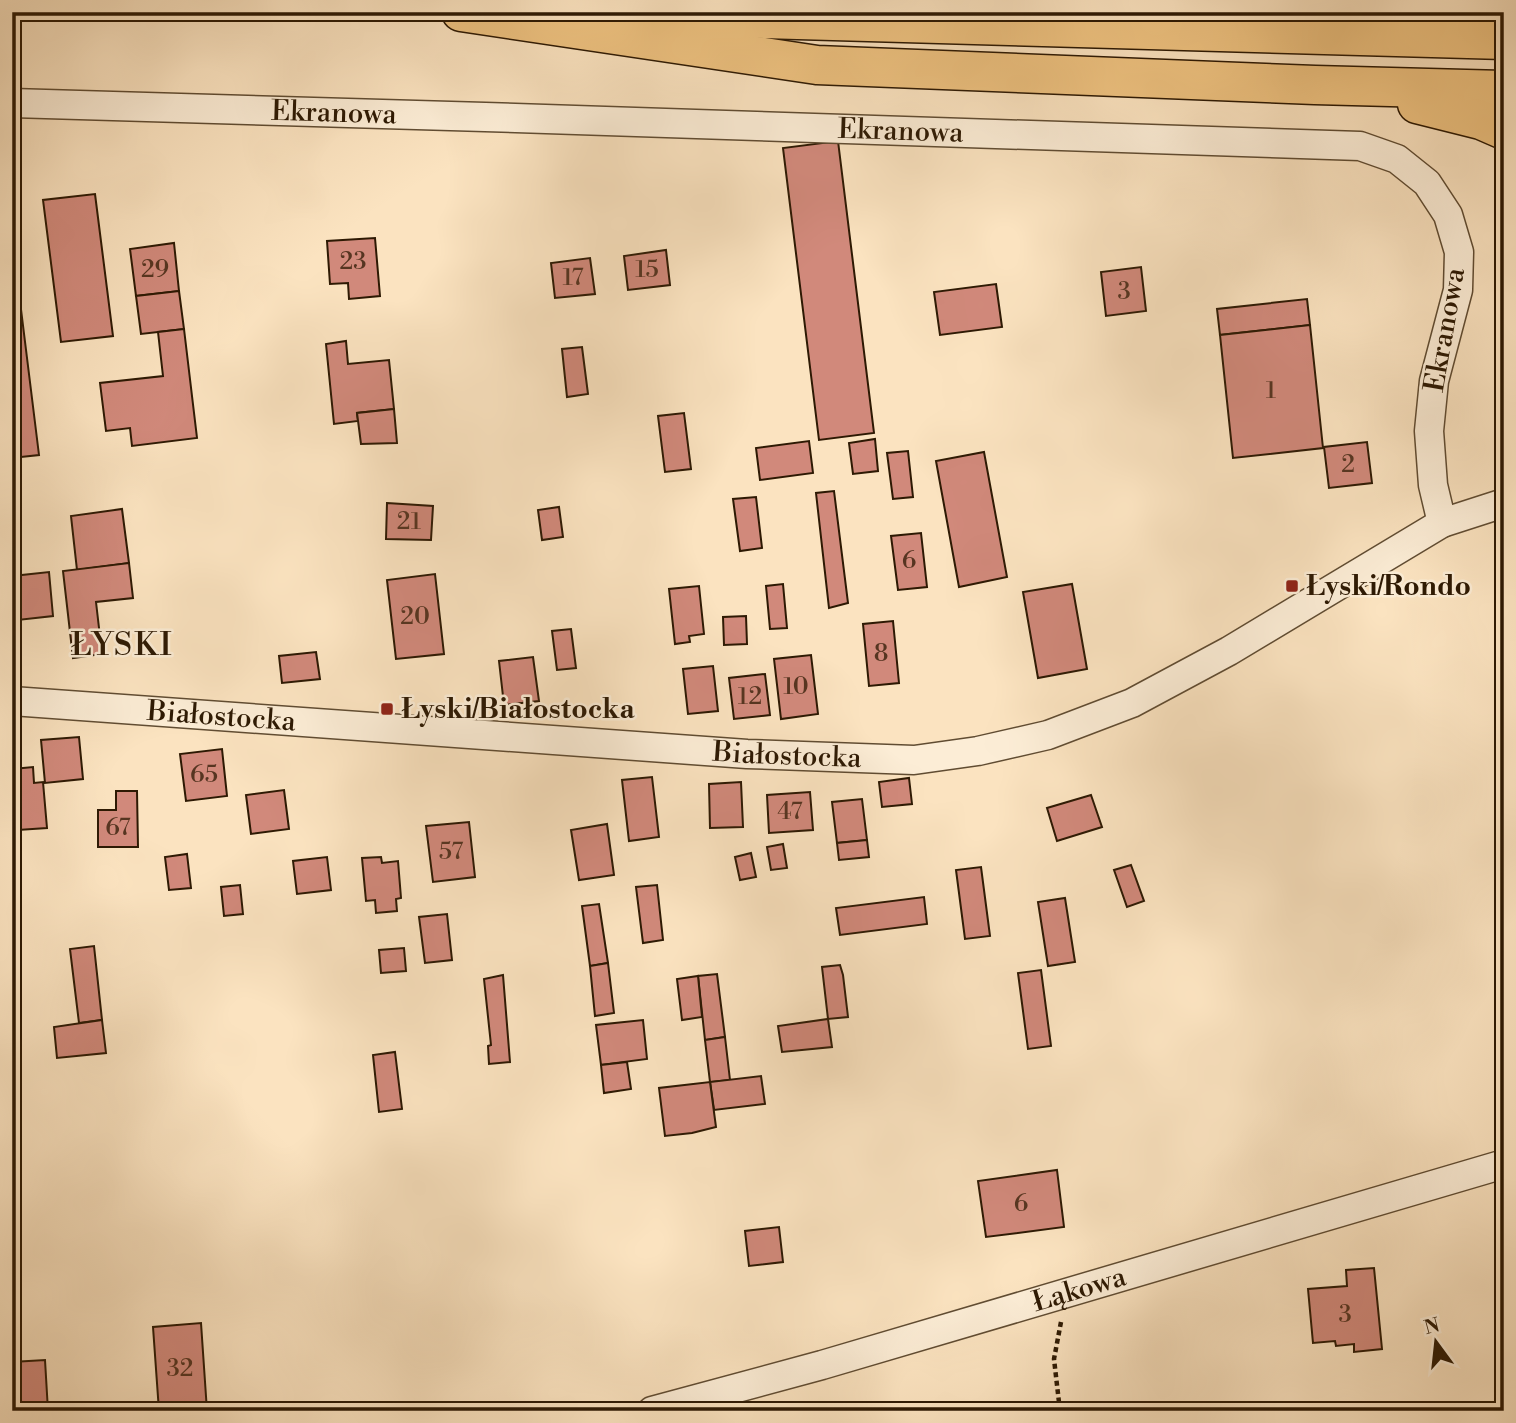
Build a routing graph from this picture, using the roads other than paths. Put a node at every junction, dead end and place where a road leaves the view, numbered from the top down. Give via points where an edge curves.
1 (461, 12) edge
2 (532, 12) edge
3 (1504, 40) edge
4 (1315, 85) junction
5 (1504, 90) edge
6 (12, 103) edge
7 (1504, 130) edge
8 (1504, 503) edge
9 (1442, 523) junction
10 (12, 701) edge
11 (1504, 1164) edge
12 (653, 1411) edge

1 - 4 highway via 817,65
2 - 3 highway
4 - 5 highway
4 - 7 highway via 1429,107
6 - 9 street, Ekranowa via 1360,146 1396,159 1427,183 1448,215 1459,251 1458,289 1434,381 1429,431 1433,485
8 - 9 street, Białostocka
9 - 10 street, Białostocka via 1229,652 1132,703 1048,735 914,760 747,754
11 - 12 street, Łąkowa

